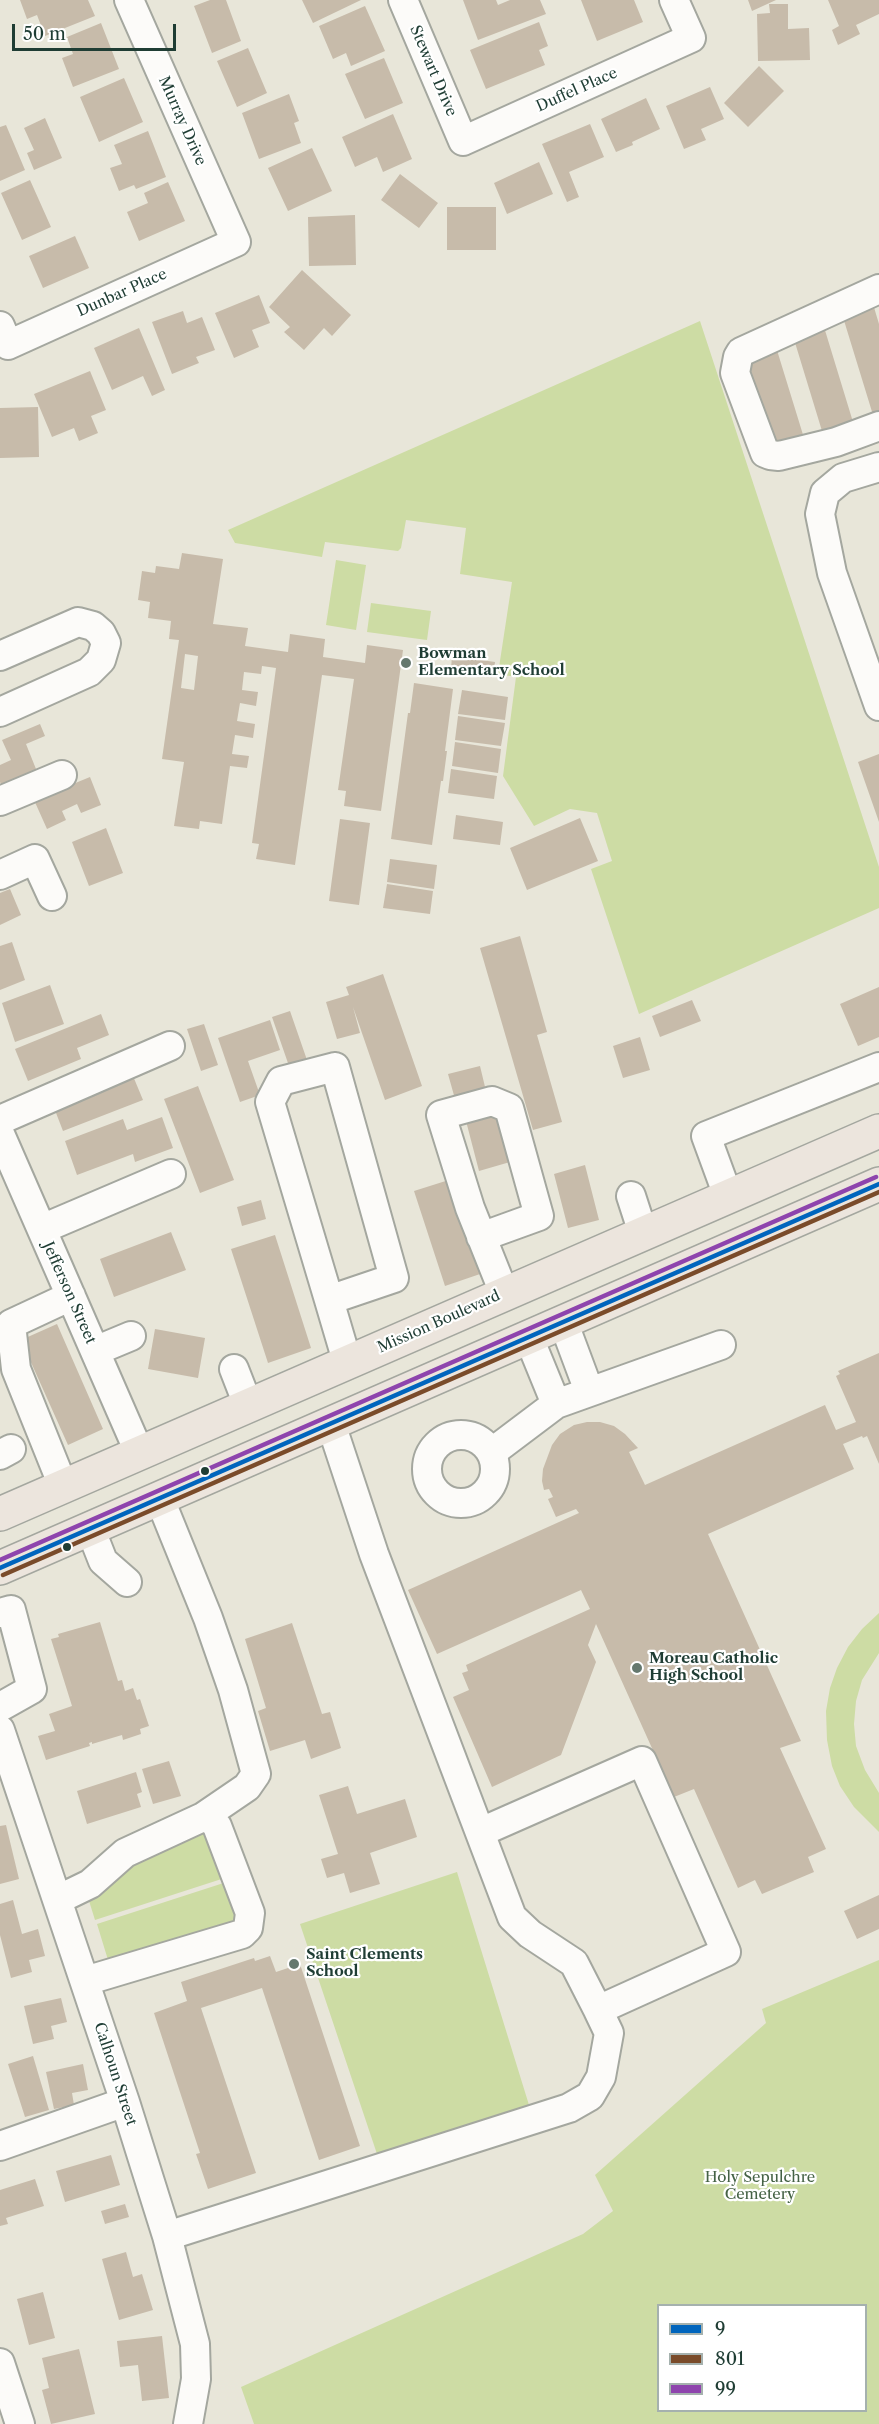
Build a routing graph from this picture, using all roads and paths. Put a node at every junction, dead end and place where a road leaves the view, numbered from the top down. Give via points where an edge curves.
1 (129, 0) edge
2 (403, 0) edge
3 (674, 0) edge
4 (463, 141) joint
5 (236, 242) joint
6 (879, 289) edge
7 (4, 335) edge
8 (879, 426) edge
9 (879, 467) edge
10 (0, 656) edge
11 (879, 706) edge
12 (0, 712) edge
13 (62, 775) dead end
14 (0, 801) edge
15 (0, 875) edge
16 (52, 896) dead end
17 (170, 1046) dead end
18 (879, 1067) edge
19 (0, 1120) edge
20 (879, 1131) edge
21 (4, 1152) edge
22 (171, 1174) dead end
23 (879, 1184) edge
24 (631, 1196) dead end
25 (728, 1196) junction
26 (42, 1230) junction
27 (643, 1233) junction
28 (481, 1237) junction
29 (504, 1293) junction
30 (71, 1296) junction
31 (329, 1300) junction
32 (564, 1324) junction
33 (131, 1336) dead end
34 (530, 1338) junction
35 (721, 1345) dead end
36 (95, 1352) junction
37 (347, 1362) junction
38 (234, 1369) dead end
39 (311, 1377) junction
40 (589, 1391) junction
41 (556, 1404) junction
42 (248, 1405) junction
43 (331, 1424) junction
44 (139, 1452) junction
45 (491, 1453) dead end
46 (63, 1486) junction
47 (159, 1497) junction
48 (0, 1514) edge
49 (90, 1528) junction
50 (0, 1568) edge
51 (127, 1582) dead end
52 (0, 1613) edge
53 (0, 1707) edge
54 (0, 1730) edge
55 (203, 1816) junction
56 (481, 1832) junction
57 (57, 1900) junction
58 (85, 1981) junction
59 (598, 2010) junction
60 (125, 2102) junction
61 (0, 2146) edge
62 (167, 2236) junction
63 (0, 2363) edge
64 (20, 2424) edge
65 (188, 2424) edge

1 - 5 street, Murray Drive
2 - 4 street, Stewart Drive
3 - 4 street, Duffel Place via 691,38
5 - 7 street, Dunbar Place
6 - 8 street via 741,352 735,373 765,453 770,455 836,442
9 - 11 street via 843,478 825,494 820,514 832,573
10 - 12 street via 78,622 93,626 106,643 101,660 89,672
13 - 14 street
15 - 16 street via 35,859
17 - 19 street
18 - 25 street via 705,1136
20 - 25 main road, Mission Boulevard
21 - 26 street, Jefferson Street
22 - 26 street
23 - 32 main road
24 - 27 street
25 - 27 main road, Mission Boulevard
26 - 30 street, Jefferson Street
27 - 29 main road, Mission Boulevard
28 - 28 street via 441,1115 492,1101 508,1108 539,1216
28 - 29 street
29 - 37 main road, Mission Boulevard
30 - 36 street, Jefferson Street
30 - 46 street via 11,1324 16,1369
31 - 31 street via 270,1102 281,1081 335,1067 394,1278
31 - 37 street
32 - 34 main road
32 - 40 street
33 - 36 street
34 - 41 street
34 - 43 main road
35 - 40 street
36 - 44 street, Jefferson Street
37 - 39 main road, Mission Boulevard
38 - 42 street
39 - 42 main road, Mission Boulevard
39 - 43 main road
40 - 41 street
41 - 45 street
42 - 44 main road, Mission Boulevard
43 - 47 main road
43 - 56 street via 378,1565
44 - 46 main road, Mission Boulevard
46 - 48 main road, Mission Boulevard
47 - 49 main road
47 - 55 street via 205,1609 256,1769 247,1787
49 - 50 main road
49 - 51 street via 104,1561
52 - 53 street via 11,1610 32,1689
54 - 57 street, Calhoun Street
55 - 57 street via 125,1853 90,1884
55 - 58 street via 217,1826 250,1913 248,1928 242,1934
56 - 59 street via 512,1917 574,1963
56 - 59 street via 642,1761 726,1952
57 - 58 street, Calhoun Street
58 - 60 street, Calhoun Street
59 - 62 street via 609,2033 601,2077 590,2096 569,2108
60 - 61 street
60 - 62 street, Calhoun Street
62 - 65 street, Calhoun Street via 195,2344 196,2379
63 - 64 street

